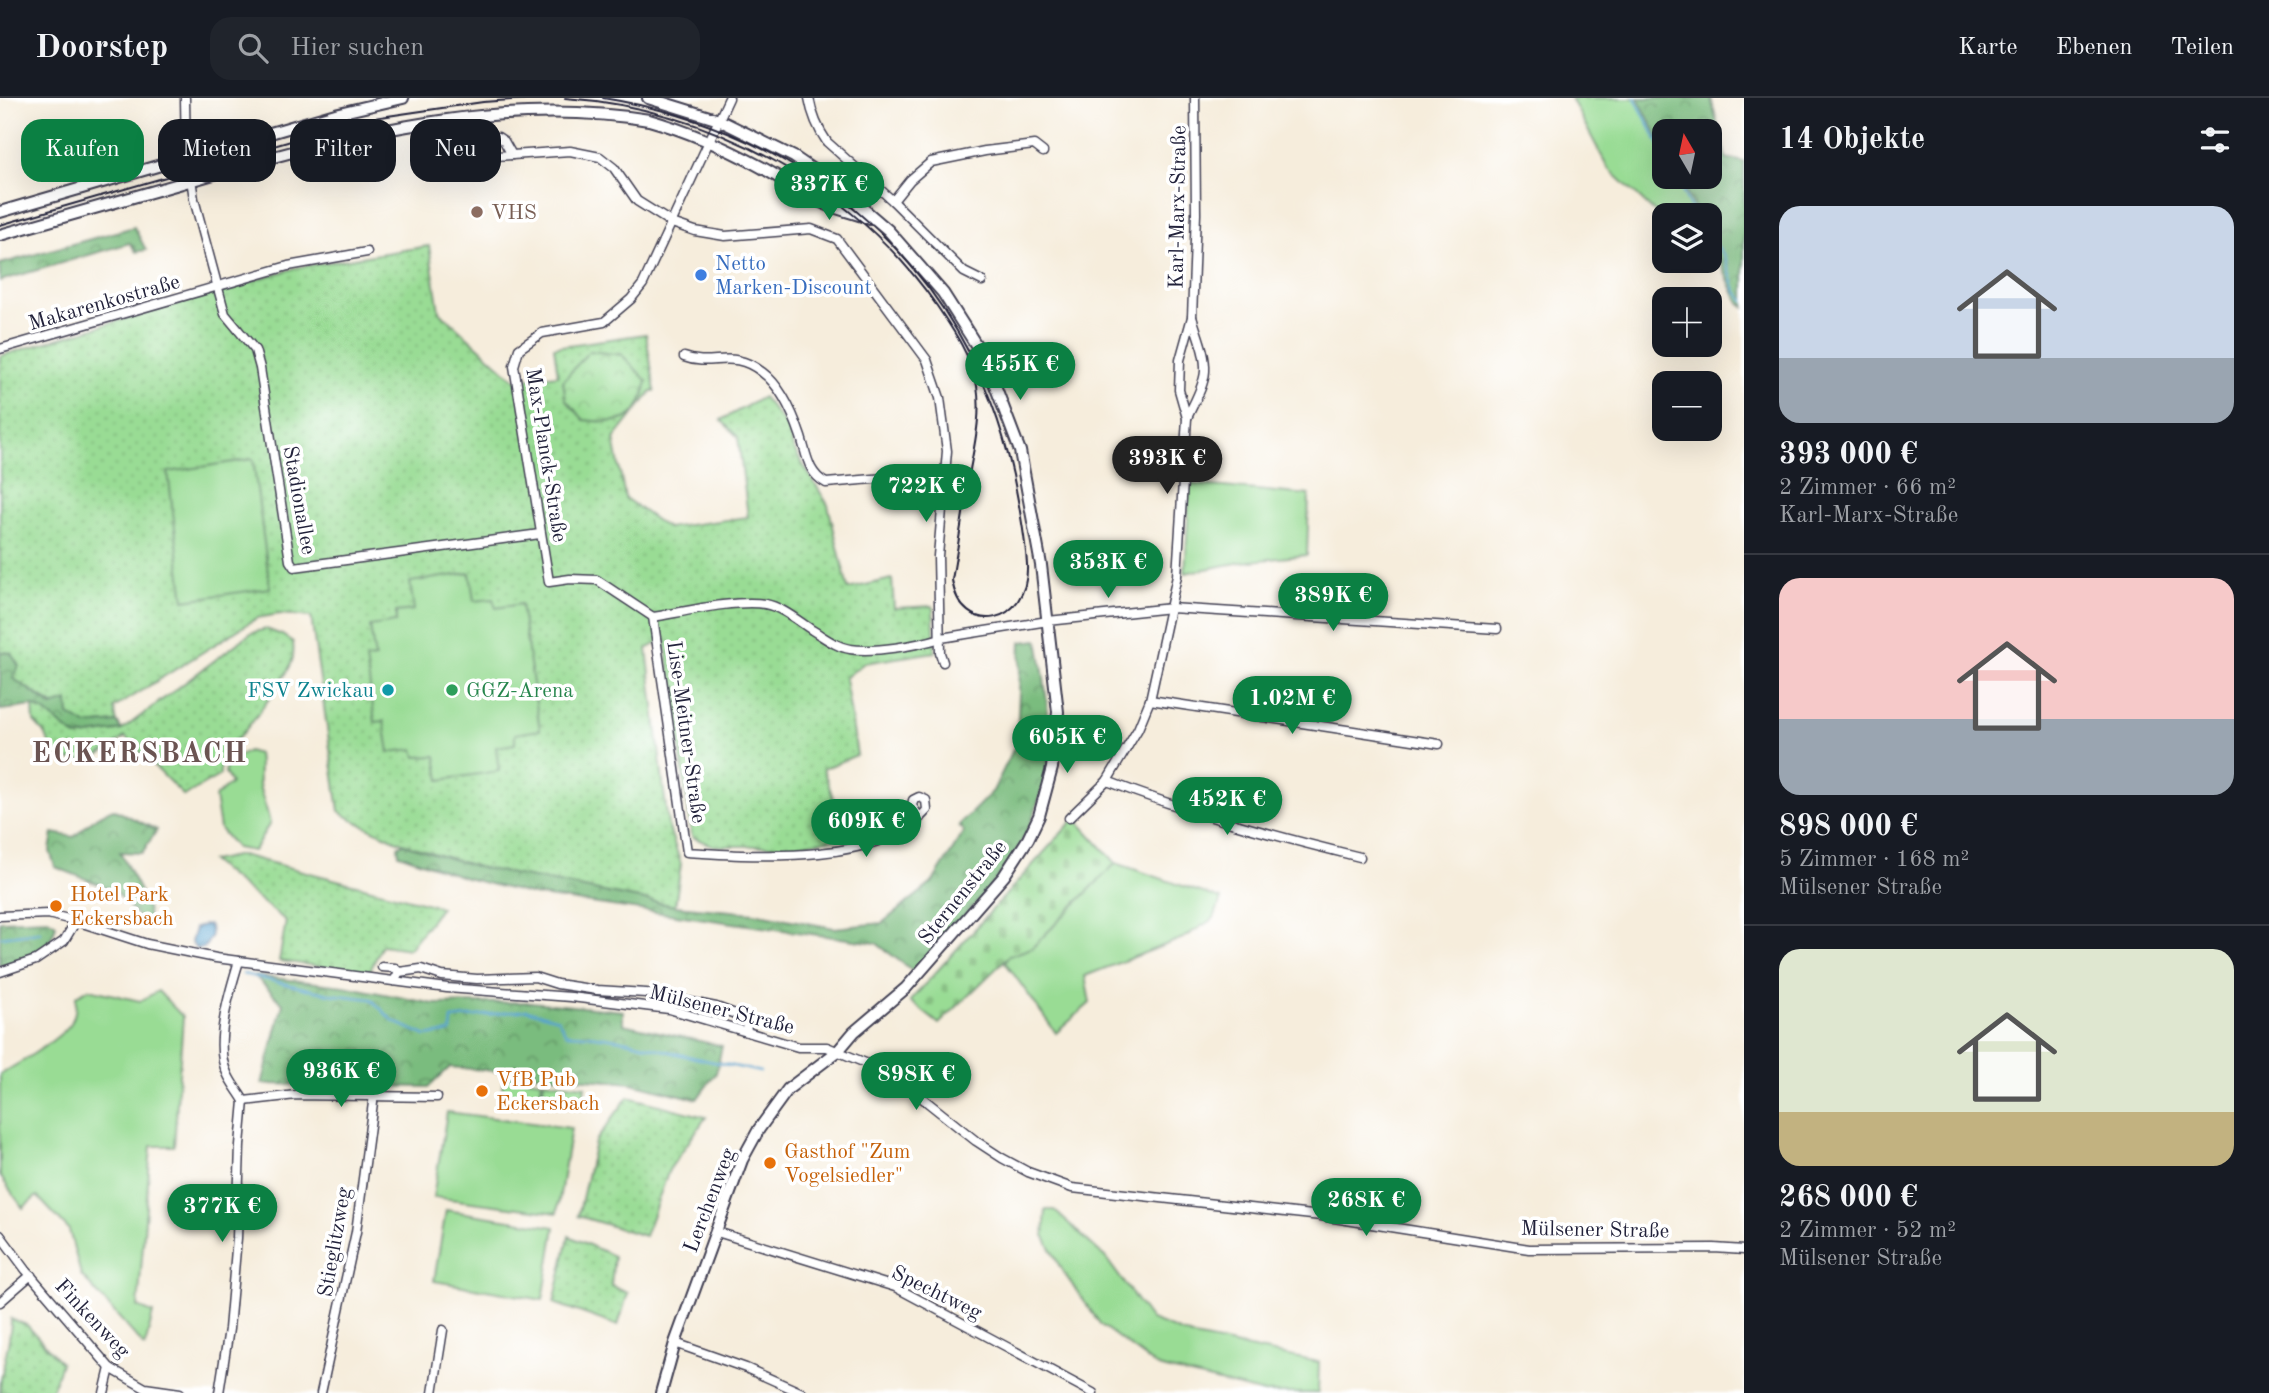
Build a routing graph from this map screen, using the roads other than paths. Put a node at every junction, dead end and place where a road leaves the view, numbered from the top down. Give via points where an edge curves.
1 (185, 98) edge
2 (404, 98) edge
3 (648, 98) edge
4 (729, 98) edge
5 (809, 98) edge
6 (1195, 98) edge
7 (185, 119) edge
8 (719, 120) junction
9 (276, 132) edge
10 (709, 141) junction
11 (1043, 152) dead end
12 (512, 155) dead end
13 (276, 156) edge
14 (158, 166) edge
15 (184, 182) edge
16 (191, 182) edge
17 (893, 201) junction
18 (0, 212) edge
19 (672, 223) junction
20 (888, 230) junction
21 (0, 235) edge
22 (367, 253) dead end
23 (982, 281) dead end
24 (217, 288) junction
25 (1192, 317) junction
26 (0, 349) edge
27 (684, 357) dead end
28 (1187, 418) junction
29 (944, 473) junction
30 (540, 534) junction
31 (1171, 608) junction
32 (653, 617) junction
33 (1048, 621) junction
34 (1497, 629) dead end
35 (941, 638) junction
36 (943, 662) dead end
37 (1150, 700) junction
38 (1439, 744) dead end
39 (1107, 781) junction
40 (920, 818) dead end
41 (1069, 818) dead end
42 (1360, 857) dead end
43 (0, 915) edge
44 (76, 920) junction
45 (239, 961) junction
46 (382, 967) dead end
47 (0, 972) edge
48 (399, 972) junction
49 (394, 981) junction
50 (747, 1031) junction
51 (838, 1051) junction
52 (374, 1095) junction
53 (438, 1097) dead end
54 (244, 1101) junction
55 (717, 1232) junction
56 (0, 1235) edge
57 (1744, 1250) edge
58 (31, 1275) junction
59 (0, 1302) edge
60 (443, 1330) dead end
61 (676, 1343) junction
62 (110, 1368) junction
63 (104, 1393) edge
64 (180, 1393) edge
65 (219, 1393) edge
66 (321, 1393) edge
67 (433, 1393) edge
68 (661, 1393) edge
69 (802, 1393) edge
70 (1093, 1393) edge

1 - 7 street
2 - 9 street
3 - 8 street, Sternenstraße
4 - 8 street, Max-Planck-Straße
5 - 17 street via 815,121 828,142
6 - 25 street, Karl-Marx-Straße
8 - 10 street, Max-Planck-Straße
8 - 20 street, Sternenstraße via 794,157
10 - 13 street, Sternenstraße via 617,114 528,108 386,128
10 - 19 street, Max-Planck-Straße
10 - 20 street, Sternenstraße via 828,205
11 - 17 street via 1034,145 931,162
12 - 19 street via 570,152 600,158 614,168 637,201
14 - 18 street
15 - 21 street, Sternenstraße
16 - 24 street
17 - 23 street via 964,272
19 - 29 street via 725,236 811,229 837,239 927,360 940,398 947,451
19 - 30 street, Max-Planck-Straße via 631,299 604,321 541,333 519,349 514,366
20 - 33 street, Sternenstraße via 943,293 985,359 1020,451
22 - 24 street, Makarenkostraße via 288,266
24 - 26 street, Makarenkostraße
24 - 30 street, Stadionallee via 225,314 247,338 258,359 294,567
25 - 28 street, Karl-Marx-Straße via 1180,360 1179,390
25 - 28 street, Karl-Marx-Straße via 1205,372
27 - 29 street via 695,361 733,358 764,372 793,417 809,467 826,483
28 - 31 street, Karl-Marx-Straße
29 - 35 street via 938,556
30 - 32 street, Max-Planck-Straße via 549,582 597,580
31 - 33 street
31 - 34 street
31 - 37 street, Karl-Marx-Straße
32 - 35 street via 765,604 850,649
32 - 40 street, Lise-Meitner-Straße via 687,852 759,856 830,852 891,836
33 - 35 street
33 - 51 street, Sternenstraße via 1058,712 1052,768 1028,839 1004,876 906,988
35 - 36 street
37 - 38 street
37 - 39 street, Karl-Marx-Straße
39 - 41 street, Karl-Marx-Straße
39 - 42 street via 1262,833
43 - 44 street, Mülsener Straße via 48,914
44 - 45 street, Mülsener Straße via 177,952
44 - 47 street via 64,941 36,960
45 - 49 street, Mülsener Straße
45 - 54 street via 222,1043 225,1071
46 - 48 street
48 - 49 street
48 - 50 street via 421,970 477,979 535,977 597,990 646,993 738,1015
49 - 50 street, Mülsener Straße via 669,1009
50 - 51 street, Mülsener Straße via 798,1046
51 - 55 street, Lerchenweg via 789,1089 759,1129 742,1160
51 - 57 street, Mülsener Straße via 892,1074 1002,1158 1072,1188 1321,1216 1529,1249
52 - 53 street
52 - 54 street via 296,1095
52 - 66 street, Stieglitzweg via 356,1232
54 - 65 street via 237,1238
55 - 61 street, Lerchenweg
55 - 70 street, Spechtweg via 895,1287
56 - 58 street, Finkenweg
58 - 59 street
58 - 62 street, Finkenweg
60 - 67 street
61 - 68 street, Lerchenweg
61 - 69 street
62 - 63 street
62 - 64 street, Finkenweg via 145,1388

